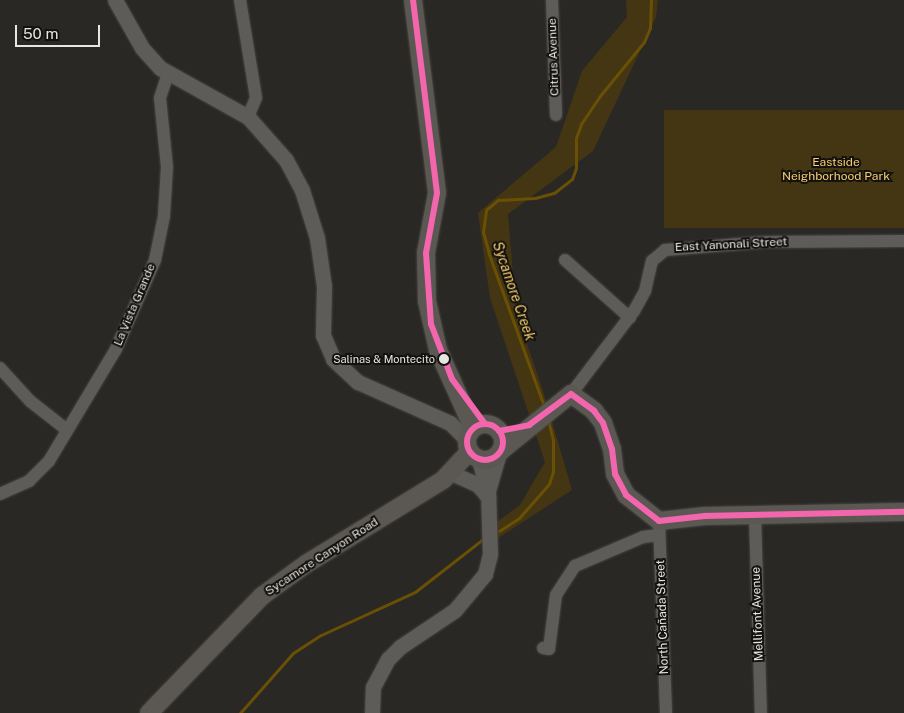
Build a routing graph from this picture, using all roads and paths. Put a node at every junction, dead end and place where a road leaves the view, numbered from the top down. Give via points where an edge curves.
1 (115, 0) edge
2 (240, 0) edge
3 (414, 0) edge
4 (552, 0) edge
5 (168, 74) junction
6 (556, 115) dead end
7 (248, 117) junction
8 (904, 241) edge
9 (565, 260) dead end
10 (630, 318) junction
11 (0, 368) edge
12 (454, 384) junction
13 (571, 394) junction
14 (462, 408) junction
15 (447, 422) junction
16 (529, 425) junction
17 (68, 430) junction
18 (478, 440) junction
19 (500, 453) junction
20 (451, 478) junction
21 (0, 494) edge
22 (488, 494) junction
23 (904, 512) edge
24 (755, 515) junction
25 (659, 528) junction
26 (543, 648) dead end
27 (149, 713) edge
28 (372, 713) edge
29 (666, 713) edge
30 (761, 713) edge

1 - 5 street via 142,48
2 - 7 street via 256,98
3 - 12 main road via 437,193 426,253 427,301 438,350
4 - 6 street, Citrus Avenue
5 - 7 street via 221,99
5 - 17 street, La Vista Grande via 160,98 167,166 164,216 155,260 116,349
7 - 15 street via 286,160 311,212 322,266 323,335 329,354 358,382
8 - 10 street, East Yanonali Street via 771,242 670,248 652,262 642,298
9 - 10 street
10 - 13 street, East Yanonali Street
11 - 17 street via 30,401
12 - 14 main road
12 - 18 main road via 465,393
13 - 16 main road, East Yanonali Street
13 - 25 main road via 594,411 603,423 612,449 615,474 626,495
14 - 15 street
14 - 18 main road
15 - 18 street
16 - 18 main road, East Yanonali Street
16 - 19 main road, East Yanonali Street
17 - 21 street, La Vista Grande via 35,476
18 - 19 main road via 487,461
18 - 19 main road via 503,440
18 - 20 main road, Sycamore Canyon Road
18 - 22 street
19 - 22 street
20 - 22 street via 478,485
20 - 27 main road, Sycamore Canyon Road via 275,586 221,636
22 - 28 street via 490,554 482,580 455,610 388,658 373,688
23 - 24 main road
24 - 25 main road
24 - 30 street, Mellifont Avenue
25 - 26 street via 574,566 556,595 549,649
25 - 29 street, North Cañada Street

